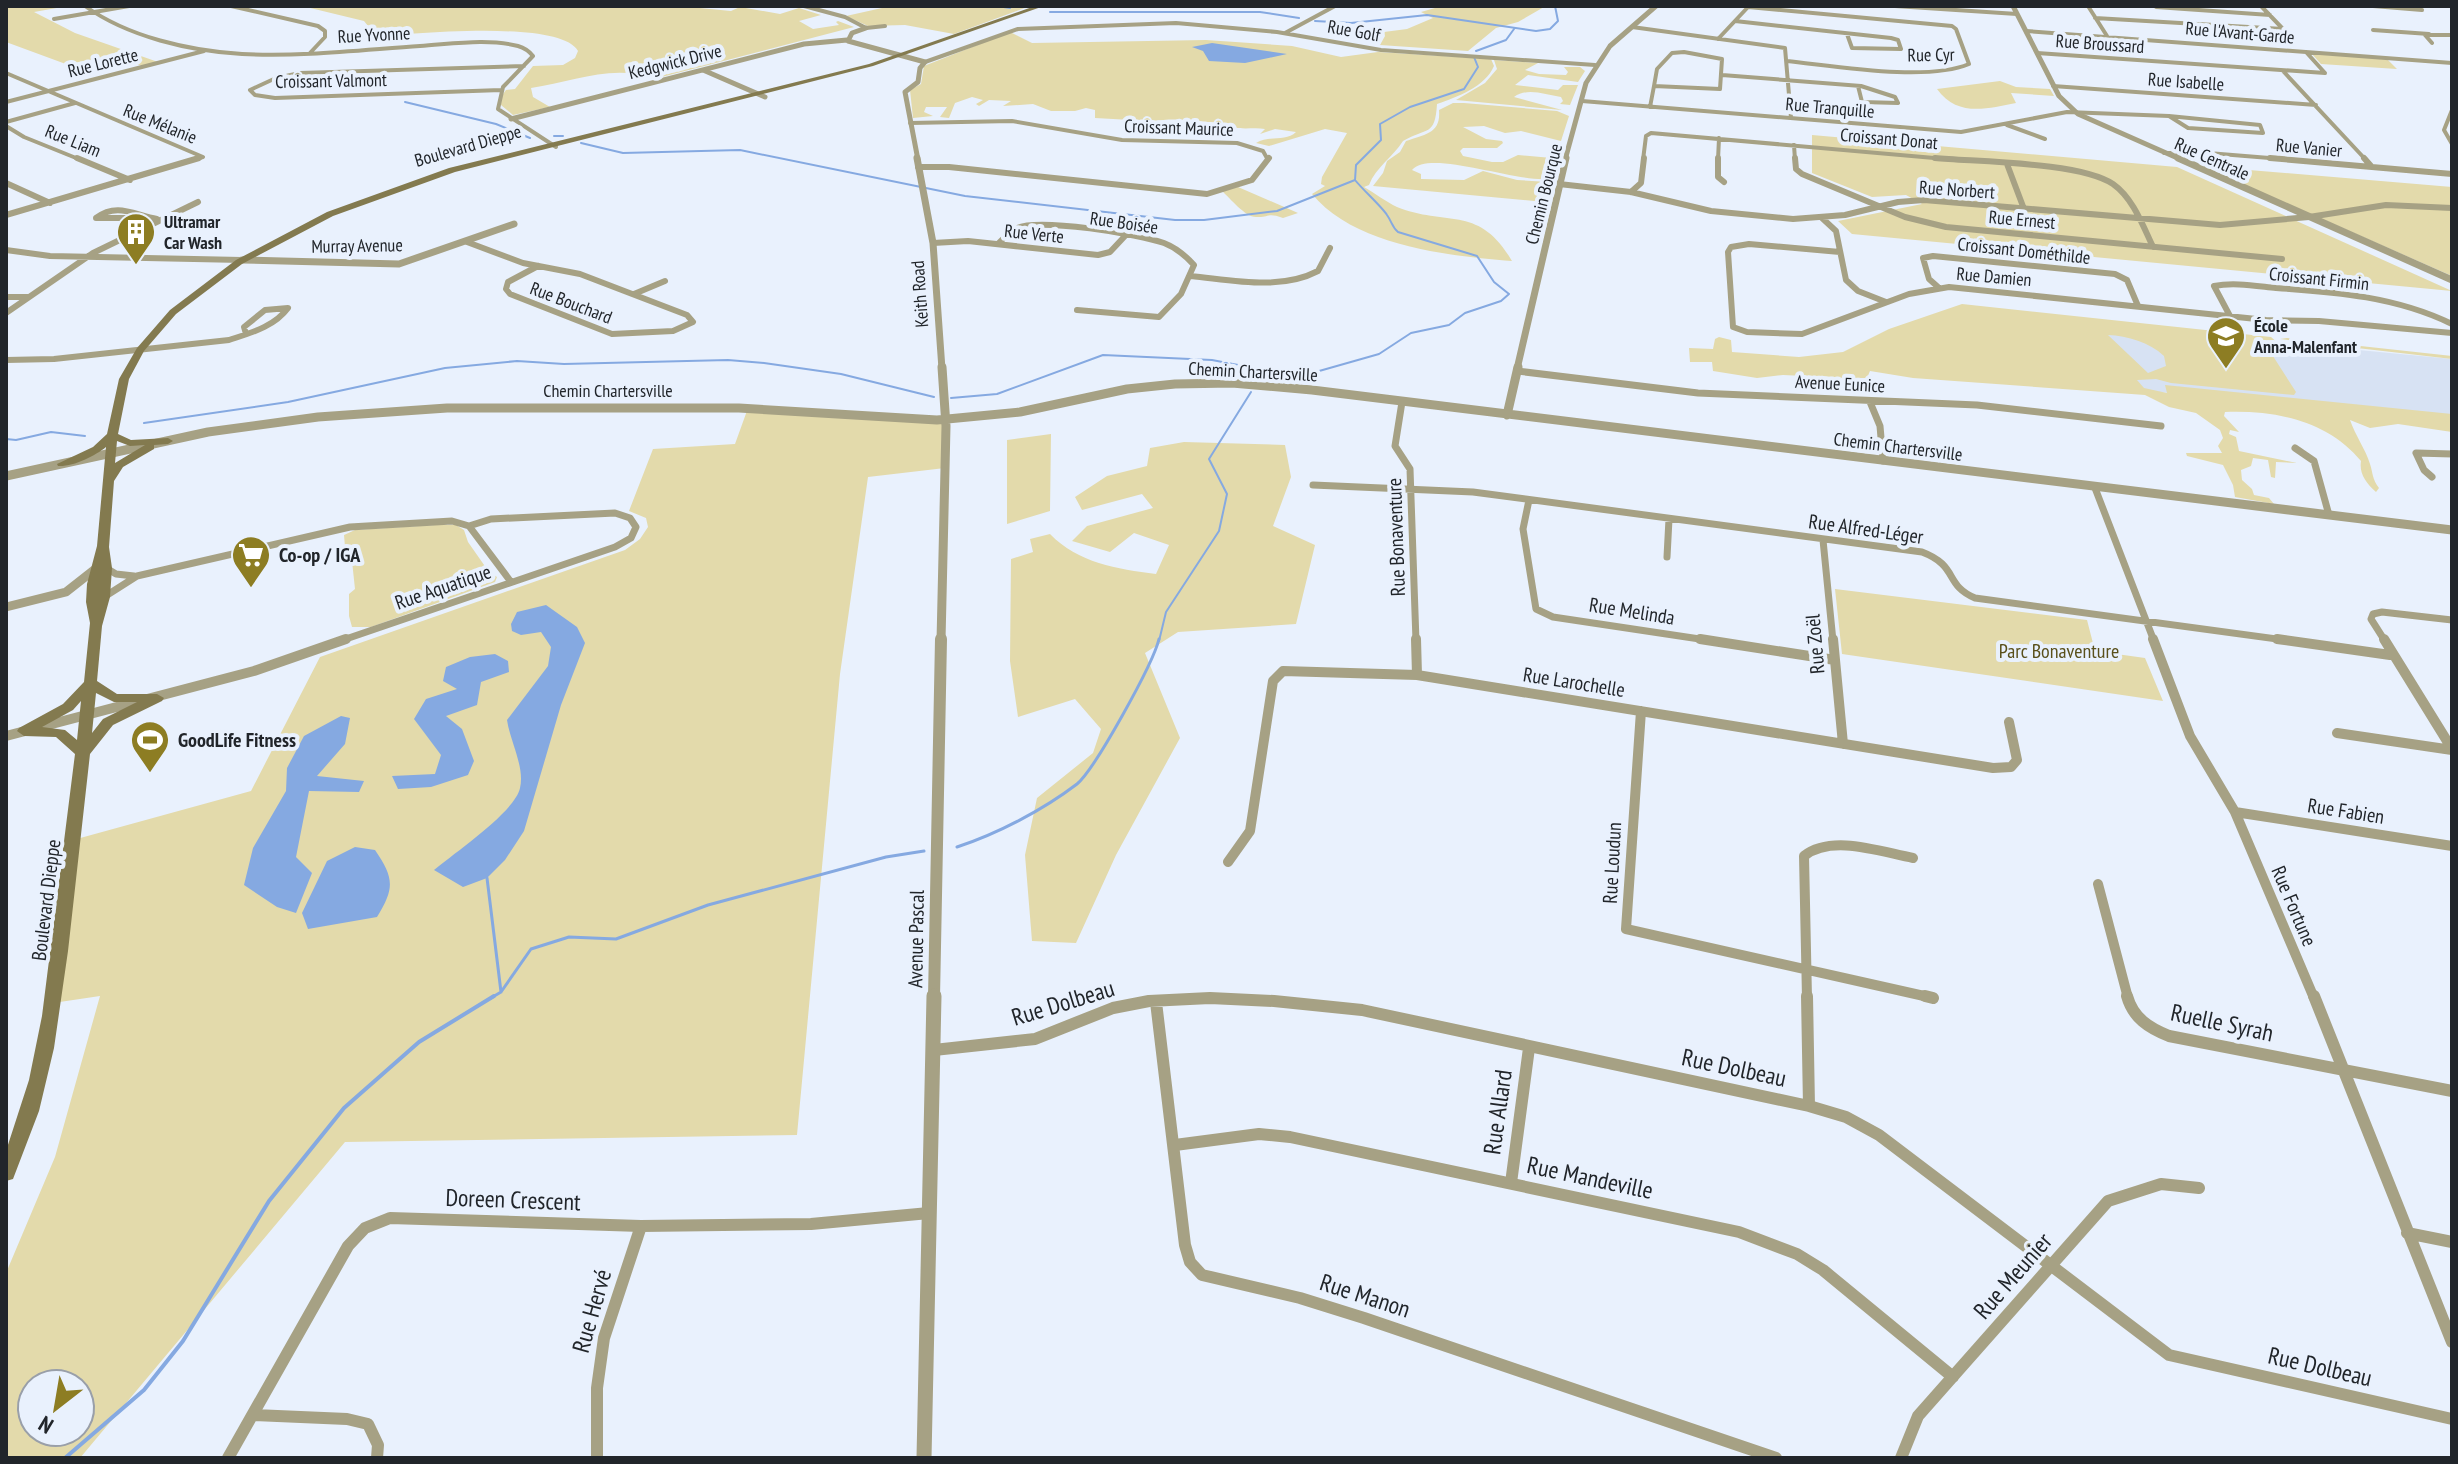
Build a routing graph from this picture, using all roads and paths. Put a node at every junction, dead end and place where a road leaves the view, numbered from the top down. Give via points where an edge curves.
1 (85, 6) edge
2 (129, 6) edge
3 (231, 6) edge
4 (804, 6) edge
5 (1041, 6) edge
6 (1335, 6) edge
7 (1656, 6) edge
8 (1748, 6) edge
9 (1895, 6) edge
10 (2013, 6) edge
11 (2088, 6) edge
12 (2261, 6) edge
13 (2373, 6) edge
14 (2156, 7) edge
15 (1957, 8) edge
16 (2422, 10) dead end
17 (92, 12) junction
18 (2017, 14) junction
19 (2270, 15) junction
20 (2095, 18) junction
21 (54, 19) dead end
22 (1735, 21) junction
23 (885, 26) dead end
24 (1632, 27) junction
25 (866, 28) junction
26 (2373, 30) dead end
27 (2026, 31) junction
28 (852, 33) junction
29 (1285, 33) junction
30 (1847, 34) junction
31 (2429, 34) junction
32 (2452, 35) edge
33 (2107, 36) junction
34 (1718, 39) junction
35 (847, 40) junction
36 (812, 42) junction
37 (2432, 43) dead end
38 (207, 50) junction
39 (2306, 52) junction
40 (310, 53) junction
41 (2037, 53) junction
42 (899, 57) junction
43 (2116, 59) junction
44 (1787, 61) junction
45 (925, 62) junction
46 (2452, 63) edge
47 (1595, 64) junction
48 (2202, 65) junction
49 (524, 66) junction
50 (703, 70) junction
51 (2125, 70) dead end
52 (2283, 71) junction
53 (6, 73) edge
54 (1722, 75) junction
55 (2212, 77) dead end
56 (20, 80) junction
57 (1788, 80) junction
58 (6, 83) edge
59 (1654, 86) junction
60 (1858, 86) junction
61 (2053, 86) junction
62 (501, 90) junction
63 (46, 92) junction
64 (758, 93) junction
65 (1582, 101) junction
66 (6, 102) edge
67 (75, 103) junction
68 (2316, 105) junction
69 (1650, 107) junction
70 (2452, 110) edge
71 (2075, 111) junction
72 (2169, 116) junction
73 (1791, 118) junction
74 (511, 119) junction
75 (910, 123) junction
76 (6, 124) edge
77 (2007, 125) junction
78 (1719, 138) junction
79 (2045, 139) dead end
80 (2452, 144) edge
81 (1794, 145) junction
82 (553, 146) junction
83 (2164, 153) junction
84 (2007, 164) junction
85 (2371, 166) junction
86 (918, 167) junction
87 (2452, 174) edge
88 (130, 180) junction
89 (1724, 182) dead end
90 (6, 183) edge
91 (1559, 184) junction
92 (1631, 192) junction
93 (198, 202) dead end
94 (50, 203) junction
95 (1880, 207) junction
96 (2452, 208) edge
97 (2024, 209) junction
98 (6, 215) edge
99 (2309, 217) junction
100 (141, 218) junction
101 (1822, 218) junction
102 (160, 219) junction
103 (2138, 219) junction
104 (514, 224) dead end
105 (1125, 236) junction
106 (467, 242) junction
107 (933, 243) junction
108 (998, 244) junction
109 (2153, 247) junction
110 (1330, 248) dead end
111 (6, 250) edge
112 (1840, 252) junction
113 (89, 256) junction
114 (2282, 259) dead end
115 (242, 260) junction
116 (538, 266) junction
117 (1191, 276) junction
118 (2452, 280) edge
119 (665, 281) dead end
120 (1938, 287) junction
121 (634, 294) junction
122 (6, 297) edge
123 (29, 297) junction
124 (1886, 302) junction
125 (2138, 306) junction
126 (1077, 310) dead end
127 (6, 313) edge
128 (2230, 316) junction
129 (2452, 324) edge
130 (2452, 333) edge
131 (246, 334) junction
132 (140, 350) junction
133 (6, 360) edge
134 (1517, 371) junction
135 (1402, 402) junction
136 (1870, 402) junction
137 (1507, 415) junction
138 (945, 420) junction
139 (2161, 426) dead end
140 (112, 435) junction
141 (168, 441) junction
142 (2295, 448) dead end
143 (111, 453) junction
144 (2452, 454) edge
145 (1883, 461) junction
146 (62, 464) junction
147 (6, 476) edge
148 (2432, 477) dead end
149 (110, 482) junction
150 (1313, 485) dead end
151 (2095, 488) junction
152 (1410, 489) junction
153 (1529, 500) junction
154 (2329, 515) junction
155 (1669, 519) junction
156 (469, 526) junction
157 (2452, 530) edge
158 (1823, 540) junction
159 (1667, 557) dead end
160 (100, 569) junction
161 (137, 576) junction
162 (511, 582) junction
163 (63, 594) junction
164 (104, 597) junction
165 (90, 602) junction
166 (6, 607) edge
167 (2452, 620) edge
168 (2145, 621) junction
169 (96, 626) junction
170 (2390, 655) junction
171 (1835, 660) junction
172 (1417, 675) junction
173 (90, 683) junction
174 (157, 698) junction
175 (1641, 711) junction
176 (86, 716) junction
177 (2009, 722) dead end
178 (24, 731) junction
179 (2337, 733) dead end
180 (6, 736) edge
181 (1843, 744) junction
182 (2452, 750) edge
183 (83, 753) junction
184 (2235, 812) junction
185 (2452, 846) edge
186 (1913, 858) dead end
187 (1228, 862) dead end
188 (2098, 884) dead end
189 (1806, 969) junction
190 (1933, 998) dead end
191 (1156, 1002) junction
192 (1529, 1048) junction
193 (934, 1050) junction
194 (2345, 1070) junction
195 (2452, 1091) edge
196 (1809, 1106) junction
197 (1175, 1145) junction
198 (6, 1173) edge
199 (1511, 1183) junction
200 (2199, 1188) dead end
201 (929, 1213) junction
202 (641, 1226) junction
203 (2407, 1233) junction
204 (2452, 1242) edge
205 (2053, 1264) junction
206 (2452, 1342) edge
207 (1953, 1377) junction
208 (254, 1415) junction
209 (2452, 1419) edge
210 (228, 1458) edge
211 (377, 1458) edge
212 (597, 1458) edge
213 (924, 1458) edge
214 (1776, 1458) edge
215 (1901, 1458) edge

1 - 17 street, Rue Yvonne
2 - 17 street
3 - 40 street via 318,26 325,37
4 - 25 street
5 - 42 main road, Boulevard Dieppe
6 - 29 street
7 - 24 street, Chemin Bourque
8 - 22 street
8 - 44 street, Rue Cyr via 1952,26 1969,64 1932,72
9 - 15 street
10 - 18 street, Rue Centrale
11 - 20 street
12 - 19 street
13 - 16 street
14 - 19 street
15 - 18 street
17 - 21 street
17 - 38 street, Rue Yvonne via 121,26
18 - 27 street, Rue Centrale
19 - 20 street via 2283,29
20 - 33 street
22 - 30 street
22 - 34 street
23 - 25 street
24 - 34 street
24 - 47 street, Chemin Bourque
25 - 28 street
26 - 31 street
27 - 33 street, Rue l'Avant-Garde
27 - 41 street, Rue Centrale
28 - 35 street
28 - 36 street
29 - 45 street, Rue Golf via 1186,23 1028,27
29 - 47 street, Rue Golf via 1376,50
30 - 30 street via 1854,48 1901,49 1894,38
31 - 32 street
31 - 37 street via 2425,36
33 - 39 street, Rue l'Avant-Garde
34 - 44 street via 1782,48
35 - 36 street, Kedgwick Drive
35 - 42 street
36 - 50 street, Kedgwick Drive
38 - 40 street, Rue Yvonne
38 - 63 street, Rue Lorette
39 - 46 street, Rue l'Avant-Garde
39 - 52 street, Rue Broussard via 2325,73
40 - 49 street, Rue Yvonne via 490,44 530,51 533,56
41 - 43 street, Rue Broussard
41 - 61 street, Rue Centrale
42 - 45 street
42 - 64 main road, Boulevard Dieppe
43 - 48 street, Rue Broussard
43 - 51 street
44 - 57 street
45 - 75 street, Keith Road via 918,82 905,91
47 - 65 street, Chemin Bourque
48 - 52 street, Rue Broussard
48 - 55 street
49 - 62 street
49 - 62 street, Croissant Valmont via 300,73 250,90 275,98
50 - 64 street
50 - 74 street, Kedgwick Drive
52 - 68 street
53 - 56 street, Rue Mélanie
54 - 57 street
54 - 59 street via 1717,90
54 - 59 street via 1721,58 1675,52 1658,68
56 - 58 street
56 - 63 street, Rue Mélanie
57 - 60 street
57 - 73 street
59 - 69 street
60 - 60 street via 1862,102 1898,103 1893,97
61 - 68 street, Rue Isabelle
61 - 71 street, Rue Centrale
62 - 74 street via 498,109
63 - 66 street, Rue Lorette
63 - 67 street, Rue Mélanie
64 - 82 main road, Boulevard Dieppe
65 - 69 street, Rue Tranquille
65 - 91 street, Chemin Bourque
67 - 76 street, Rue Liam
67 - 88 street, Rue Mélanie via 203,157
68 - 85 street
69 - 73 street, Rue Tranquille
70 - 80 street via 2444,130
71 - 72 street, Rue Tranquille
71 - 77 street, Rue Tranquille
71 - 83 street, Rue Centrale
72 - 72 street, Rue Tranquille via 2188,128 2263,133 2260,125 2244,122
73 - 77 street, Rue Tranquille via 1961,132
74 - 82 street
75 - 86 street, Keith Road
75 - 86 street, Croissant Maurice via 1012,121 1122,140 1237,143 1269,158 1259,176 1245,185 1207,194
76 - 88 street, Rue Liam
77 - 79 street
78 - 81 street, Croissant Donat
78 - 89 street via 1718,177
78 - 92 street, Croissant Donat via 1646,136 1641,183
81 - 84 street, Croissant Donat
81 - 95 street, Rue Ernest via 1796,169 1802,174
82 - 115 main road, Boulevard Dieppe via 452,170 364,200
83 - 85 street, Rue Vanier
83 - 99 street, Rue Centrale
84 - 97 street
84 - 103 street, Croissant Donat via 2105,178 2120,187
85 - 87 street, Rue Vanier
86 - 107 street, Keith Road
88 - 94 street, Rue Mélanie
90 - 94 street
91 - 92 street, Rue Norbert
91 - 134 street, Chemin Bourque
92 - 101 street, Rue Norbert via 1711,211
93 - 102 street
94 - 98 street, Rue Mélanie
95 - 97 street, Rue Norbert via 1924,200
95 - 101 street, Rue Norbert
95 - 109 street, Rue Ernest via 1946,227
96 - 99 street, Rue Norbert via 2386,205
97 - 103 street, Rue Norbert
99 - 103 street, Rue Norbert via 2220,225
99 - 118 street, Rue Centrale
100 - 100 street via 120,208 96,218
100 - 102 street
101 - 112 street via 1836,231
102 - 113 street
103 - 109 street, Croissant Donat
104 - 106 street, Murray Avenue
105 - 108 street, Rue Boisée via 1024,226
105 - 108 street, Rue Verte via 1102,255
105 - 117 street, Rue Boisée via 1156,240 1182,251 1194,265
106 - 115 street, Murray Avenue via 382,265
106 - 116 street, Rue Bouchard
107 - 108 street, Rue Verte
107 - 138 street, Keith Road
109 - 114 street, Rue Ernest
110 - 117 street via 1317,271 1296,280
111 - 113 street
112 - 124 street via 1850,286
112 - 124 street, Rue Damien via 1731,247 1731,325 1747,332 1802,334
113 - 115 street
113 - 123 street
115 - 132 main road, Boulevard Dieppe via 183,303
116 - 121 street, Rue Bouchard via 580,274
116 - 121 street, Rue Bouchard via 508,282 510,294 618,335 673,331 693,322
117 - 126 street via 1159,317
119 - 121 street
120 - 124 street, Rue Damien
120 - 125 street, Rue Damien
120 - 125 street, Croissant Dométhilde via 1929,279 1923,258 2115,274 2127,280
122 - 123 street
123 - 127 street
125 - 128 street, Rue Damien
128 - 129 street, Croissant Firmin via 2214,286 2387,300
128 - 130 street, Rue Damien
131 - 131 street via 244,327 265,310 288,308 278,319
131 - 132 street
132 - 133 street
132 - 140 main road, Boulevard Dieppe via 124,379
134 - 136 street, Avenue Eunice via 1698,393
134 - 137 street, Chemin Bourque
135 - 137 street, Chemin Chartersville
135 - 138 street, Chemin Chartersville via 1261,385 1187,383
135 - 152 street, Rue Bonaventure via 1395,446 1410,469
136 - 139 street, Avenue Eunice via 1977,405
136 - 145 street via 1880,426
137 - 145 street, Chemin Chartersville
138 - 141 street, Chemin Chartersville via 739,408 447,408 273,421
138 - 193 street, Avenue Pascal
140 - 141 main road via 130,443
140 - 143 main road, Boulevard Dieppe
140 - 146 main road via 97,449
141 - 143 street, Chemin Chartersville
141 - 149 main road via 129,457
142 - 154 street via 2314,461
143 - 146 street, Chemin Chartersville
143 - 149 main road, Boulevard Dieppe
144 - 148 street via 2416,453
145 - 151 street, Chemin Chartersville
146 - 147 street, Chemin Chartersville
146 - 149 main road via 101,465
149 - 160 main road, Boulevard Dieppe
150 - 152 street, Rue Alfred-Léger
151 - 154 street, Chemin Chartersville
151 - 168 street, Rue Fortune
152 - 153 street, Rue Alfred-Léger
152 - 172 street, Rue Bonaventure
153 - 155 street, Rue Alfred-Léger
153 - 171 street, Rue Melinda via 1523,529 1533,601 1541,612
154 - 157 street, Chemin Chartersville
155 - 158 street, Rue Alfred-Léger
155 - 159 street
156 - 161 street via 446,521 357,526
156 - 162 street
156 - 162 street, Rue Aquatique via 491,519 606,513 626,515 635,523 634,534 621,544
158 - 168 street, Rue Alfred-Léger via 1941,557 1961,593 1975,598
158 - 171 street, Rue Zoël
160 - 161 street
160 - 163 street
160 - 164 main road, Boulevard Dieppe
160 - 165 main road, Boulevard Dieppe
161 - 164 street
162 - 174 street, Rue Aquatique via 254,671
163 - 165 street
163 - 166 street
164 - 169 main road, Boulevard Dieppe
165 - 169 main road
167 - 170 street via 2373,614 2371,622
168 - 170 street, Rue Alfred-Léger
168 - 184 street, Rue Fortune via 2190,736
169 - 173 main road, Boulevard Dieppe
170 - 182 street
171 - 181 street, Rue Zoël
172 - 175 street, Rue Larochelle
172 - 187 street, Rue Larochelle via 1293,670 1277,675 1250,831
173 - 174 main road via 117,699
173 - 176 main road, Boulevard Dieppe
173 - 178 main road via 68,707
174 - 176 street, Rue Aquatique
174 - 183 main road via 108,722
175 - 181 street, Rue Larochelle
175 - 189 street, Rue Loudun via 1626,929
176 - 178 street, Rue Aquatique
176 - 183 main road, Boulevard Dieppe
177 - 181 street, Rue Larochelle via 2017,760 2011,767
178 - 180 street, Rue Aquatique
178 - 183 main road via 60,733
179 - 182 street
183 - 198 main road, Boulevard Dieppe via 44,1067
184 - 185 street, Rue Fabien
184 - 194 street, Rue Fortune
186 - 189 street via 1830,845 1808,851 1803,863
188 - 194 street, Ruelle Syrah via 2130,1006 2144,1024 2169,1036
189 - 190 street
189 - 196 street
191 - 192 street, Rue Dolbeau via 1336,1007
191 - 193 street, Rue Dolbeau via 1110,1009 1050,1035
191 - 197 street, Rue Manon
192 - 196 street, Rue Dolbeau
192 - 199 street, Rue Allard
193 - 201 street, Avenue Pascal
194 - 195 street, Ruelle Syrah
194 - 203 street, Rue Fortune
196 - 205 street, Rue Dolbeau via 1879,1135
197 - 199 street, Rue Mandeville via 1259,1134 1290,1137
197 - 214 street, Rue Manon via 1185,1245 1190,1262 1202,1275 1364,1318
199 - 207 street, Rue Mandeville via 1739,1232 1797,1254
200 - 205 street, Rue Meunier via 2161,1184 2108,1201
201 - 202 street, Doreen Crescent via 811,1224
201 - 213 street, Avenue Pascal
202 - 208 street, Doreen Crescent via 390,1218 365,1228 348,1246
202 - 212 street, Rue Hervé via 601,1351
203 - 204 street
203 - 206 street, Rue Fortune
205 - 207 street, Rue Meunier
205 - 209 street, Rue Dolbeau via 2169,1355
207 - 215 street, Rue Meunier via 1918,1416
208 - 210 street, Doreen Crescent
208 - 211 street via 368,1424 378,1445

